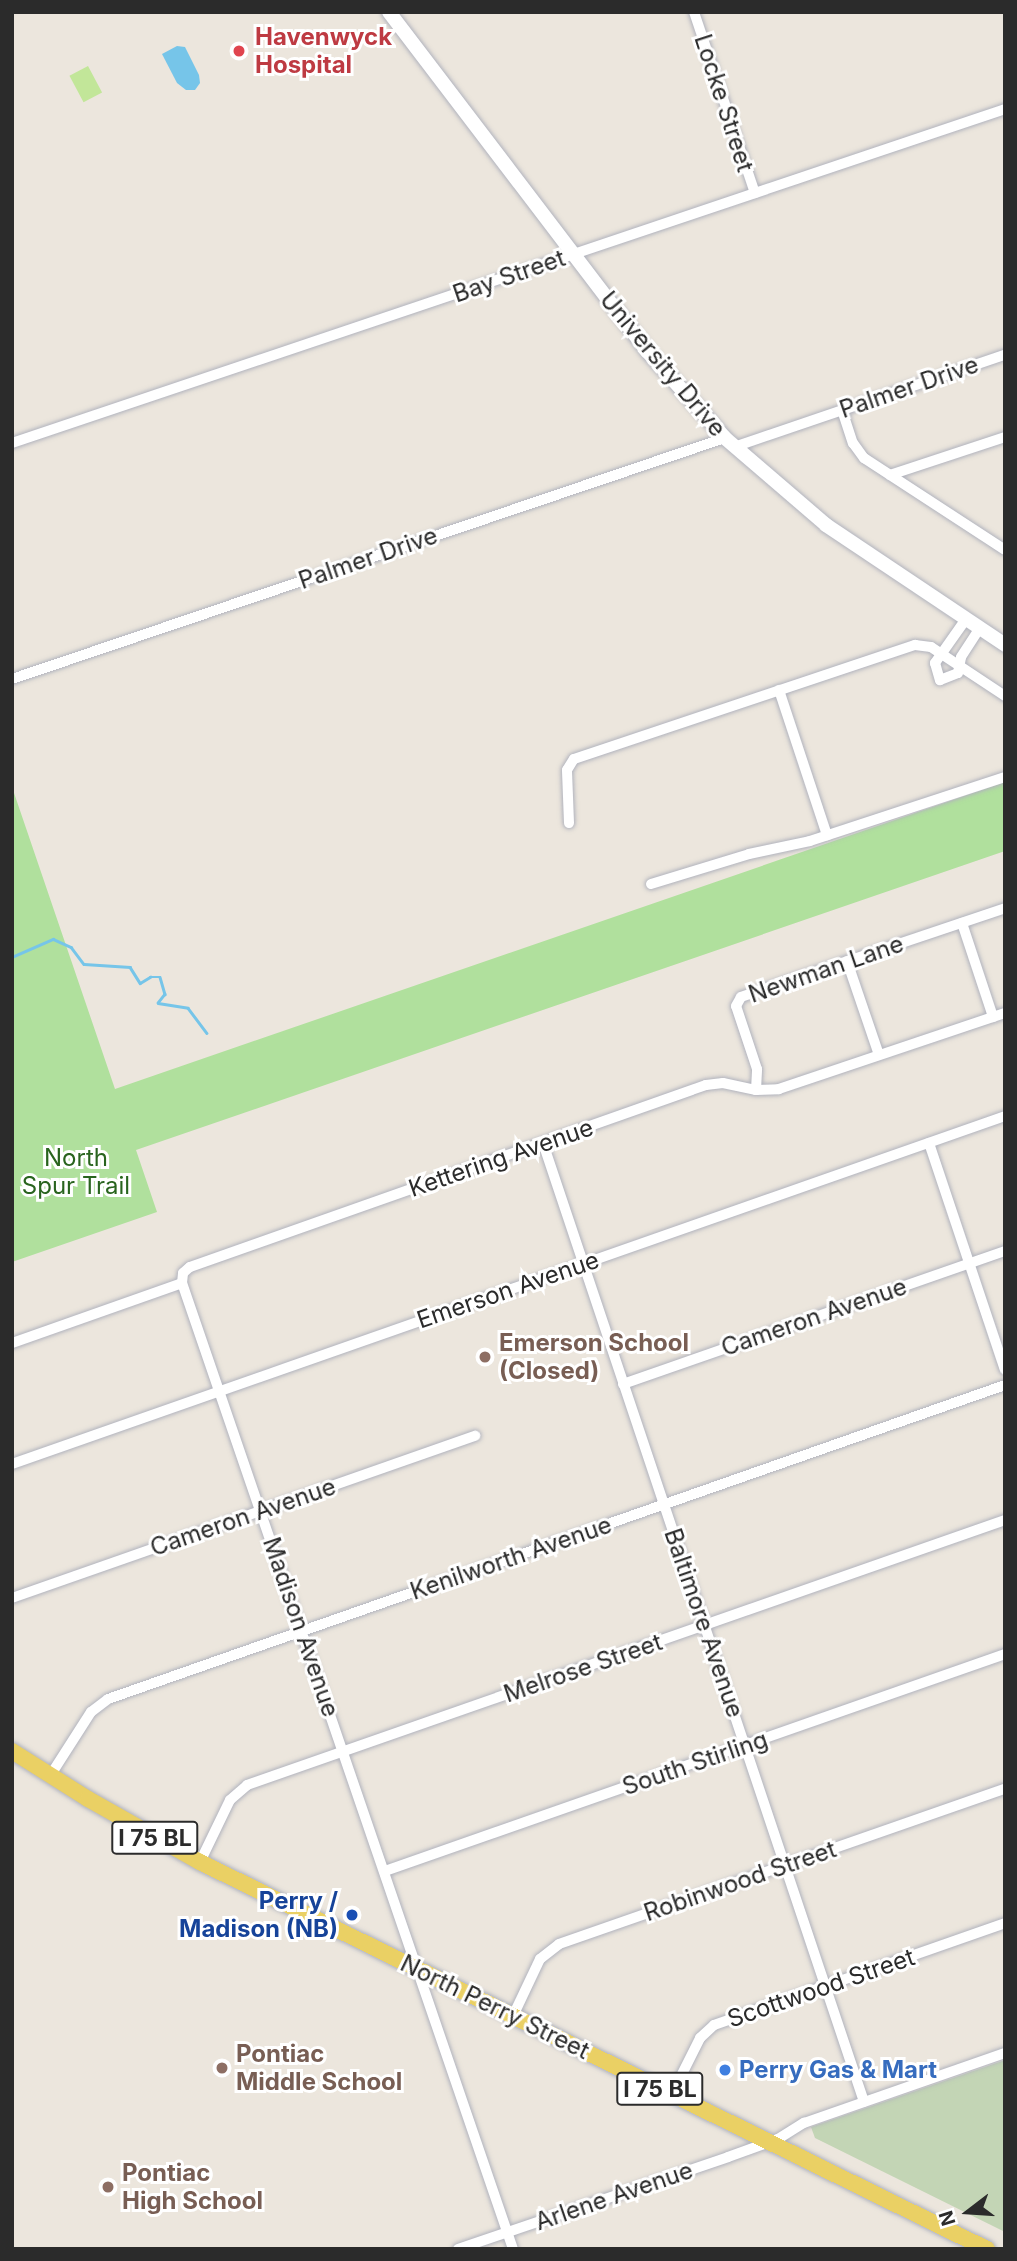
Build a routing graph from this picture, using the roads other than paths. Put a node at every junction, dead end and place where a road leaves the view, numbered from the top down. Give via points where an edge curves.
1 (389, 12) edge
2 (694, 12) edge
3 (1005, 108) edge
4 (755, 193) junction
5 (574, 254) junction
6 (1005, 355) edge
7 (842, 410) junction
8 (1005, 437) edge
9 (12, 443) edge
10 (729, 443) junction
11 (890, 475) junction
12 (1005, 550) edge
13 (966, 619) junction
14 (980, 628) junction
15 (1005, 645) edge
16 (942, 654) junction
17 (960, 666) junction
18 (12, 679) edge
19 (779, 690) junction
20 (1005, 696) edge
21 (1005, 777) edge
22 (569, 823) dead end
23 (827, 835) junction
24 (651, 884) dead end
25 (1005, 908) edge
26 (962, 923) junction
27 (847, 961) junction
28 (999, 1015) edge
29 (879, 1055) junction
30 (756, 1090) junction
31 (1005, 1116) edge
32 (542, 1143) junction
33 (929, 1143) junction
34 (1005, 1251) edge
35 (969, 1263) junction
36 (583, 1264) junction
37 (182, 1283) junction
38 (12, 1343) edge
39 (1005, 1370) edge
40 (624, 1384) junction
41 (1005, 1385) edge
42 (219, 1392) junction
43 (475, 1436) dead end
44 (12, 1464) edge
45 (664, 1505) junction
46 (261, 1511) junction
47 (1005, 1520) edge
48 (12, 1598) edge
49 (704, 1625) junction
50 (302, 1631) junction
51 (1005, 1654) edge
52 (745, 1745) junction
53 (12, 1751) edge
54 (344, 1751) junction
55 (51, 1776) junction
56 (1005, 1789) edge
57 (200, 1862) junction
58 (785, 1865) junction
59 (385, 1871) junction
60 (1005, 1923) edge
61 (419, 1970) junction
62 (825, 1986) junction
63 (513, 2016) junction
64 (1005, 2053) edge
65 (672, 2094) junction
66 (864, 2102) junction
67 (770, 2142) junction
68 (508, 2232) junction
69 (458, 2249) edge
70 (513, 2249) edge
71 (987, 2249) edge

1 - 5 main road, University Drive
2 - 4 street, Locke Street
3 - 4 street, Bay Street
4 - 5 street, Bay Street
5 - 9 street, Bay Street
5 - 10 main road, University Drive via 649,354
6 - 7 street, Palmer Drive
7 - 10 street, Palmer Drive
7 - 11 street via 859,453
8 - 11 street
10 - 13 main road, University Drive via 818,519
10 - 18 street, Palmer Drive
11 - 12 street
13 - 14 main road, University Drive
13 - 16 street
14 - 15 main road, University Drive
14 - 17 street
16 - 17 street
16 - 17 street via 934,667 940,680 956,676
16 - 19 street via 917,644
17 - 20 street
19 - 22 street via 571,761 567,770
19 - 23 street
21 - 23 street
23 - 24 street
25 - 26 street, Newman Lane
26 - 27 street, Newman Lane
26 - 28 street
27 - 29 street
27 - 30 street, Newman Lane via 738,999 736,1008 757,1069
28 - 29 street, Kettering Avenue
29 - 30 street, Kettering Avenue via 779,1089
30 - 32 street, Kettering Avenue via 711,1084
31 - 33 street, Emerson Avenue
32 - 36 street, Baltimore Avenue
32 - 37 street, Kettering Avenue via 190,1267 183,1273
33 - 35 street
33 - 36 street, Emerson Avenue
34 - 35 street, Cameron Avenue
35 - 39 street
35 - 40 street, Cameron Avenue
36 - 40 street, Baltimore Avenue
36 - 42 street, Emerson Avenue
37 - 38 street, Kettering Avenue
37 - 42 street, Madison Avenue
40 - 45 street, Baltimore Avenue
41 - 45 street, Kenilworth Avenue
42 - 44 street, Emerson Avenue
42 - 46 street, Madison Avenue
43 - 46 street, Cameron Avenue
45 - 49 street, Baltimore Avenue
45 - 50 street, Kenilworth Avenue
46 - 48 street, Cameron Avenue
46 - 50 street, Madison Avenue
47 - 49 street, Melrose Street
49 - 52 street, Baltimore Avenue
49 - 54 street, Melrose Street
50 - 54 street, Madison Avenue
50 - 55 street, Kenilworth Avenue via 102,1702
51 - 52 street, South Stirling
52 - 58 street, Baltimore Avenue
52 - 59 street, South Stirling
53 - 55 main road, North Perry Street / I 75 BL
54 - 57 street, Melrose Street via 240,1789
54 - 59 street, Madison Avenue
55 - 57 main road, North Perry Street / I 75 BL
56 - 58 street, Robinwood Street
57 - 61 main road, North Perry Street / I 75 BL
58 - 62 street, Baltimore Avenue
58 - 63 street, Robinwood Street via 554,1946 537,1963
59 - 61 street, Madison Avenue
60 - 62 street, Scottwood Street
61 - 63 main road, North Perry Street / I 75 BL
61 - 68 street, Madison Avenue
62 - 65 street, Scottwood Street via 712,2026 700,2038
62 - 66 street, Baltimore Avenue
63 - 65 main road, North Perry Street / I 75 BL
64 - 66 street, Arlene Avenue
65 - 67 main road, North Perry Street / I 75 BL
66 - 67 street, Arlene Avenue via 800,2125
67 - 68 street, Arlene Avenue
67 - 71 main road, North Perry Street / I 75 BL
68 - 69 street, Arlene Avenue
68 - 70 street, Madison Avenue

